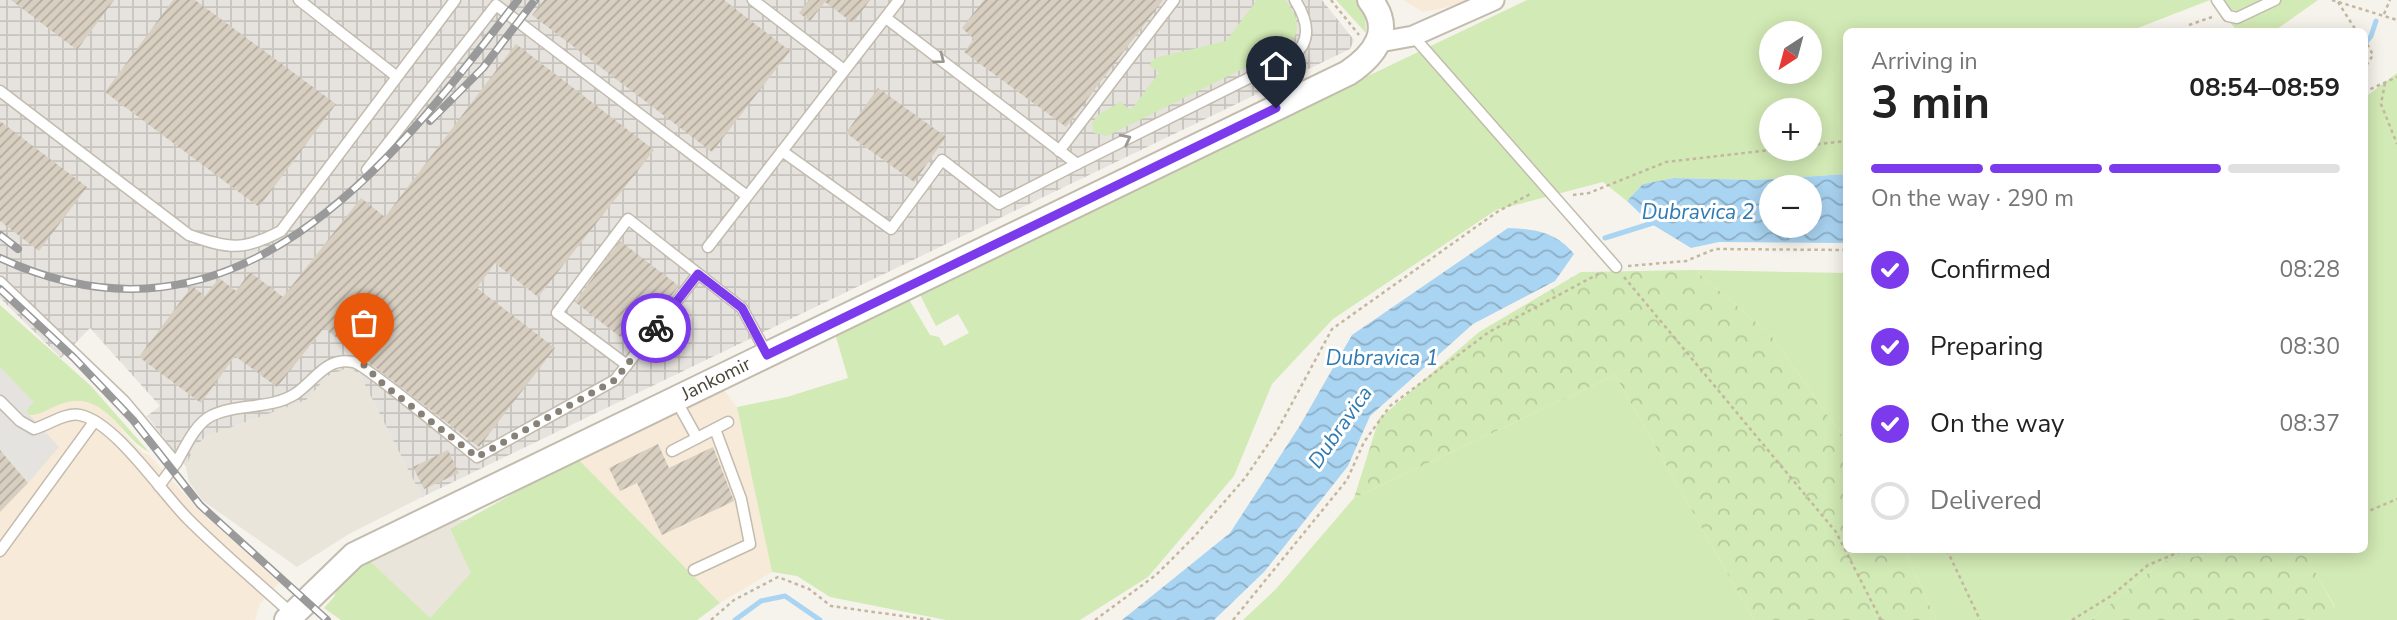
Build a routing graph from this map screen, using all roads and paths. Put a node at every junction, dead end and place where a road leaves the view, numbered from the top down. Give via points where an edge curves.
1 (299, 0) edge
2 (455, 0) edge
3 (753, 0) edge
4 (900, 0) edge
5 (1174, 0) edge
6 (1295, 0) edge
7 (1331, 0) edge
8 (1370, 0) edge
9 (1494, 0) edge
10 (2217, 0) edge
11 (2275, 0) edge
12 (2332, 0) edge
13 (2390, 0) edge
14 (2338, 2) junction
15 (498, 3) edge
16 (2225, 12) junction
17 (2384, 14) junction
18 (886, 18) junction
19 (2397, 20) edge
20 (2189, 25) dead end
21 (2354, 28) edge
22 (1413, 36) junction
23 (1370, 42) junction
24 (2368, 42) edge
25 (2368, 63) edge
26 (844, 70) junction
27 (396, 76) junction
28 (2397, 77) edge
29 (2385, 83) junction
30 (2368, 90) edge
31 (0, 91) edge
32 (1843, 141) edge
33 (1822, 144) edge
34 (2397, 144) edge
35 (782, 151) junction
36 (1059, 151) junction
37 (1759, 151) edge
38 (1077, 164) junction
39 (367, 170) dead end
40 (1544, 187) junction
41 (747, 196) junction
42 (1554, 199) junction
43 (708, 247) dead end
44 (1843, 250) edge
45 (1616, 267) junction
46 (698, 274) junction
47 (0, 282) edge
48 (767, 355) junction
49 (627, 365) junction
50 (676, 399) junction
51 (0, 401) edge
52 (94, 422) junction
53 (728, 422) dead end
54 (715, 429) junction
55 (697, 438) junction
56 (672, 451) dead end
57 (176, 463) junction
58 (159, 485) junction
59 (2397, 499) edge
60 (2368, 511) edge
61 (1843, 546) edge
62 (0, 551) edge
63 (1847, 553) edge
64 (1948, 553) edge
65 (2177, 553) edge
66 (694, 570) dead end
67 (897, 615) junction
68 (290, 617) edge
69 (711, 620) edge
70 (897, 620) edge
71 (931, 620) edge
72 (1095, 620) edge
73 (1233, 620) edge
74 (1881, 620) edge
75 (1980, 620) edge
76 (2072, 620) edge

1 - 27 lane
2 - 27 lane
3 - 26 lane
4 - 18 lane
5 - 36 lane
38 -> 6 lane via 1293,56 1303,48 1306,31 1306,17
7 - 23 path via 1359,36
8 - 23 street via 1381,18
9 - 22 street
10 - 16 lane
11 - 16 lane via 2237,18
12 - 14 path
13 - 17 path
14 - 17 path
14 - 21 path
15 - 39 lane
15 - 41 lane
16 - 20 path
17 - 19 path
18 - 26 lane
18 -> 36 lane
22 - 23 street
22 - 40 lane
23 - 48 street, Jankomir via 1366,60 1348,73
24 - 25 path via 2373,55
26 - 35 lane
27 - 31 lane via 281,231 256,244 225,248 189,235
28 - 29 path
29 - 30 path
29 - 34 path via 2381,104
32 - 33 path
35 - 38 lane via 891,229 942,160 999,204
35 - 41 lane
36 - 38 lane
37 - 42 path via 1666,162 1589,192
40 - 42 lane
40 - 72 path via 1497,212 1332,329 1277,431 1245,478 1156,575
41 - 43 lane
42 - 45 lane
44 - 45 path via 1715,249 1686,261
45 - 61 path
45 - 73 path via 1489,332 1390,406 1364,442 1347,480
46 - 48 lane via 742,308
46 - 49 lane
46 - 49 lane via 628,219 557,313
47 - 57 lane via 124,401
48 - 50 street, Jankomir
49 - 57 lane via 615,380 477,457 364,365 324,367 295,394 211,416
50 - 55 lane
50 - 68 street, Jankomir via 354,555
51 - 52 lane via 34,429 68,415
52 - 58 lane via 127,449
52 - 62 lane
53 - 54 lane
54 - 55 lane
54 - 66 lane via 741,499 750,544
55 - 56 lane
57 - 58 lane
58 - 68 lane
59 - 60 path
63 - 74 path
64 - 75 path
65 - 76 path via 2148,565
67 - 69 path via 831,606 810,589 778,577 734,600
67 - 70 path
67 - 71 path

